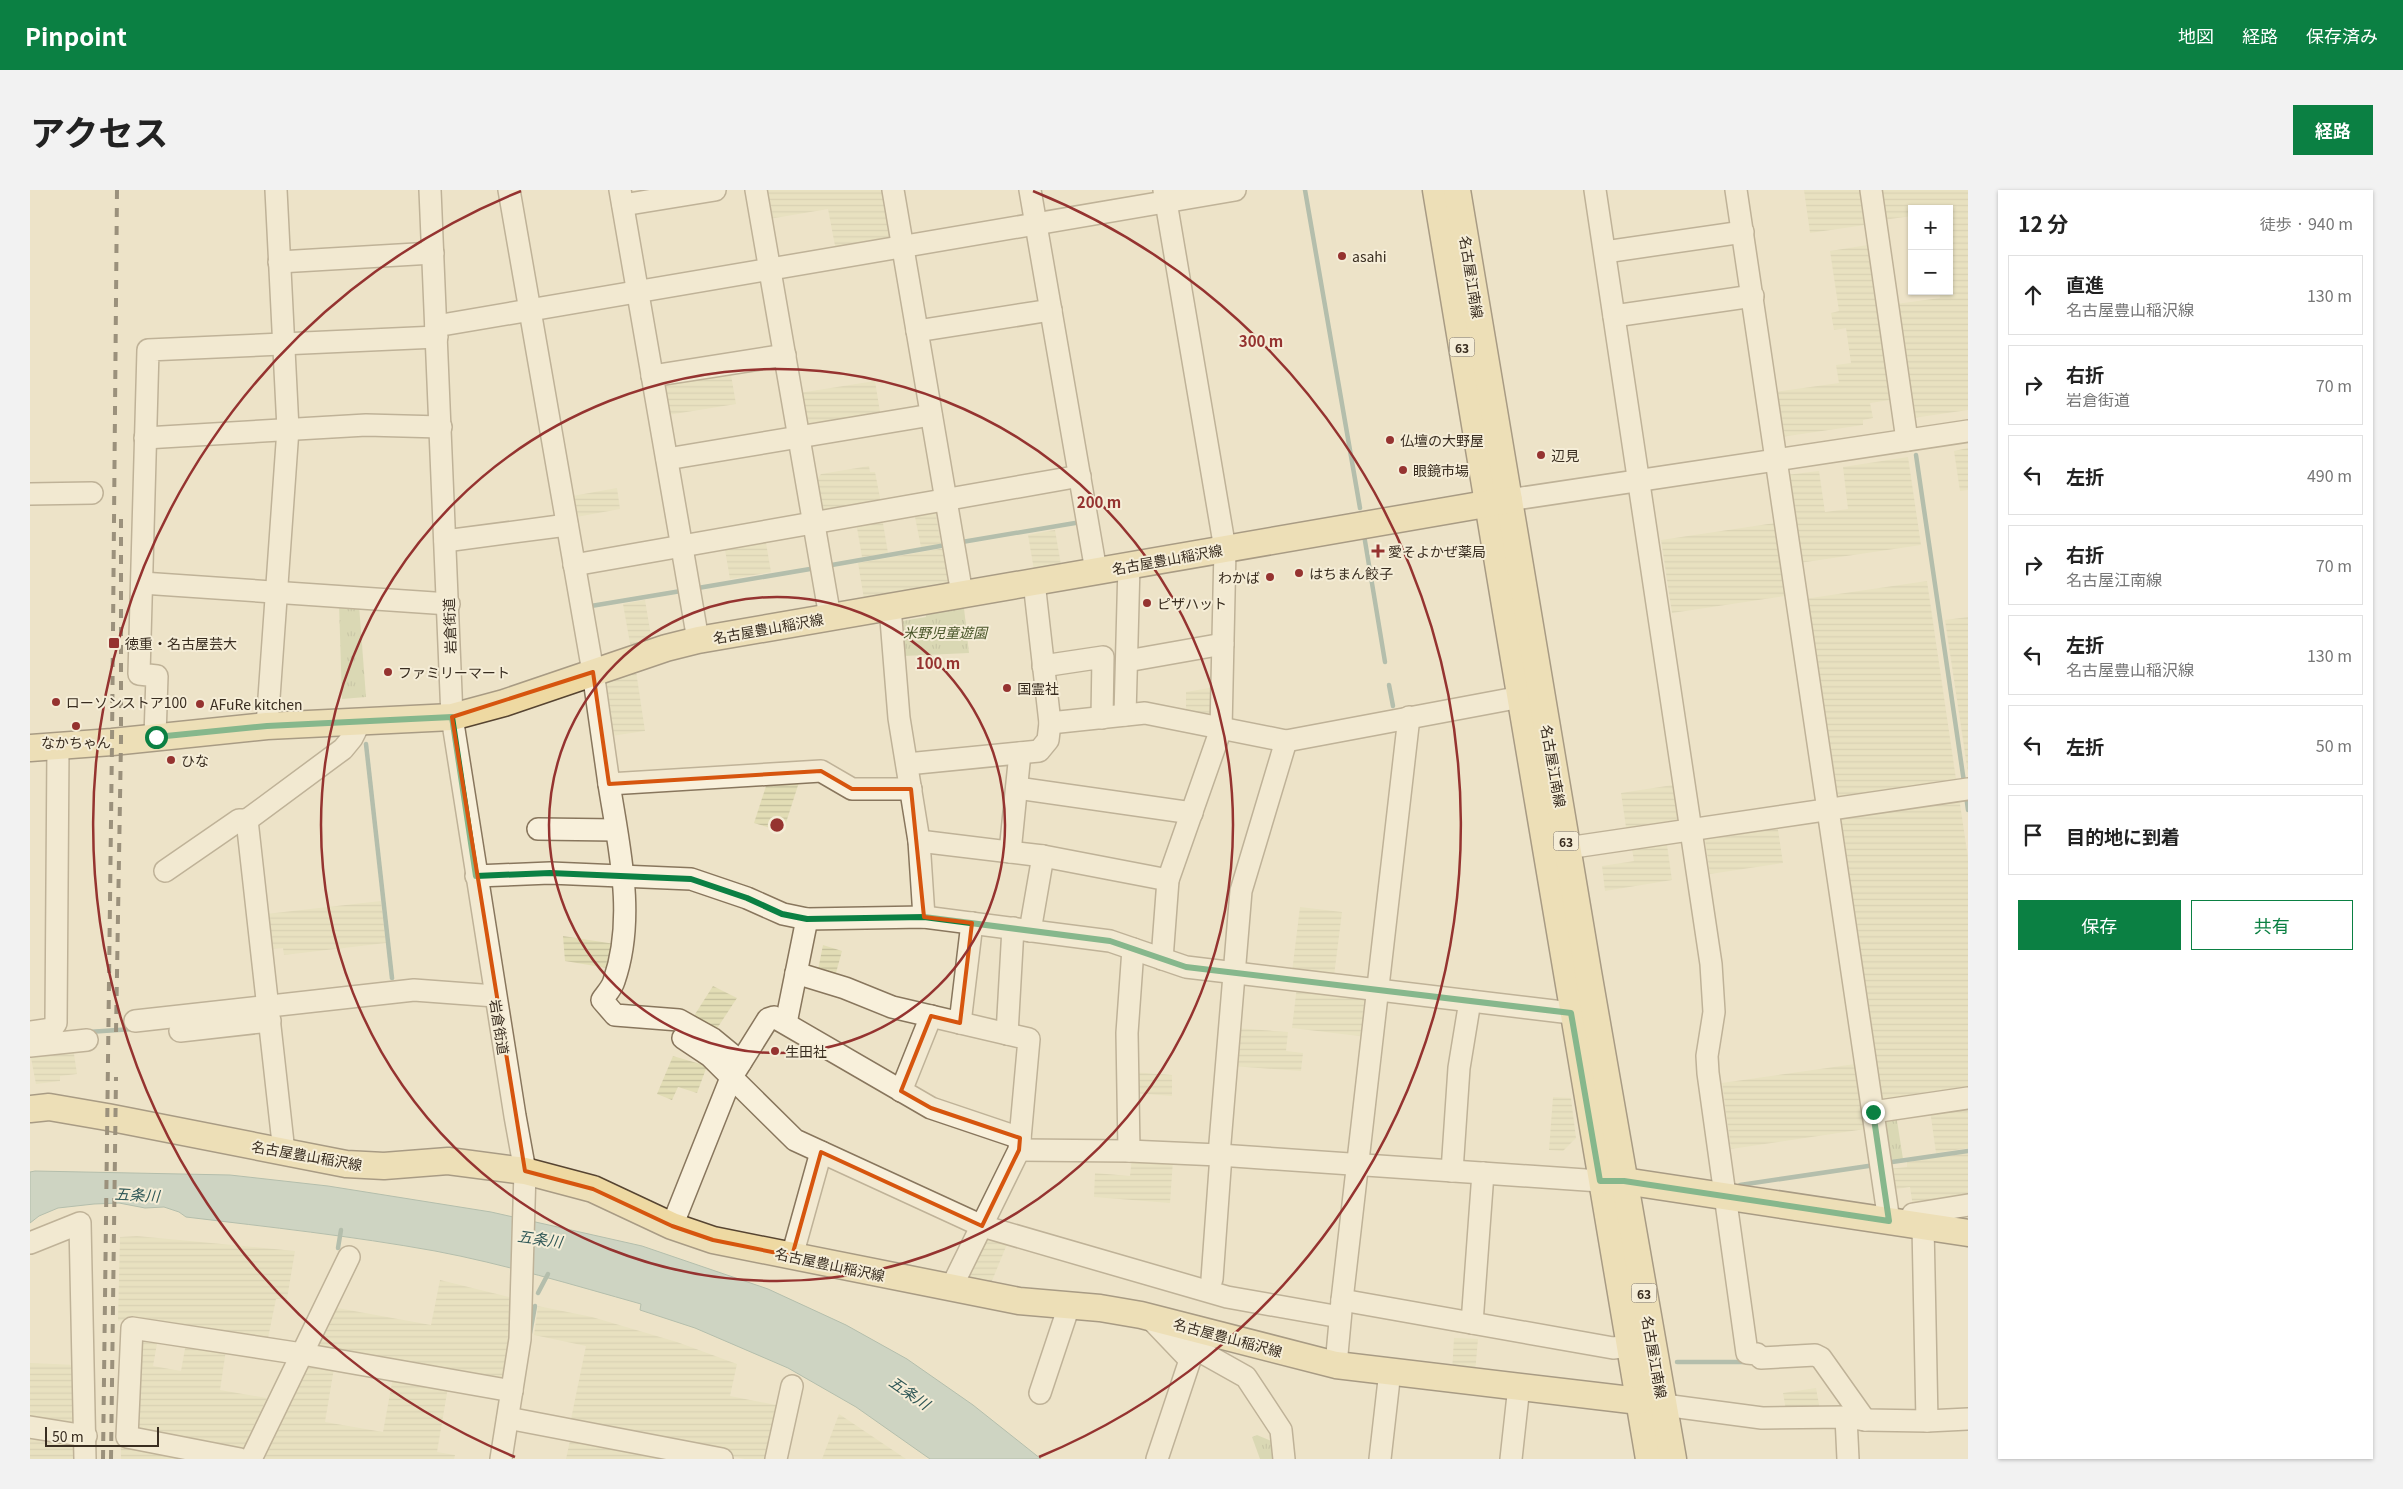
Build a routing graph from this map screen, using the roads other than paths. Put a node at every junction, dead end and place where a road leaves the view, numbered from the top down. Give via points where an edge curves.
1 (276, 190) edge
2 (430, 190) edge
3 (509, 190) edge
4 (715, 190) edge
5 (756, 190) edge
6 (893, 190) edge
7 (1030, 190) edge
8 (1235, 190) edge
9 (1436, 190) edge
10 (1458, 190) edge
11 (1595, 190) edge
12 (1736, 190) edge
13 (1871, 190) edge
14 (1165, 196) edge
15 (621, 198) edge
16 (1036, 224) junction
17 (1743, 232) junction
18 (902, 247) junction
19 (1605, 252) junction
20 (433, 253) junction
21 (279, 262) junction
22 (770, 269) junction
23 (637, 292) junction
24 (1753, 296) junction
25 (530, 310) junction
26 (1051, 310) junction
27 (1614, 316) junction
28 (917, 331) junction
29 (437, 332) junction
30 (283, 344) junction
31 (785, 355) junction
32 (652, 376) junction
33 (931, 415) junction
34 (441, 427) junction
35 (288, 429) junction
36 (1968, 431) edge
37 (799, 437) junction
38 (145, 438) junction
39 (1907, 440) junction
40 (667, 459) junction
41 (1778, 460) junction
42 (1080, 476) junction
43 (1639, 480) junction
44 (92, 493) dead end
45 (30, 494) edge
46 (946, 500) junction
47 (1499, 501) junction
48 (814, 523) junction
49 (567, 525) junction
50 (445, 541) junction
51 (681, 546) junction
52 (1225, 549) junction
53 (574, 564) junction
54 (1130, 565) junction
55 (1096, 571) junction
56 (1034, 582) junction
57 (142, 583) junction
58 (278, 592) junction
59 (962, 594) junction
60 (448, 604) junction
61 (890, 607) junction
62 (830, 617) junction
63 (698, 640) junction
64 (1223, 644) junction
65 (1126, 661) junction
66 (1043, 666) junction
67 (593, 672) junction
68 (1521, 697) junction
69 (1125, 715) junction
70 (452, 717) junction
71 (1410, 717) junction
72 (1102, 718) junction
73 (361, 720) junction
74 (1050, 723) junction
75 (267, 726) junction
76 (1221, 728) junction
77 (156, 737) junction
78 (1286, 741) junction
79 (58, 747) junction
80 (30, 748) edge
81 (1020, 753) junction
82 (907, 764) junction
83 (610, 784) junction
84 (1016, 788) junction
85 (911, 789) junction
86 (1968, 789) edge
87 (1829, 810) junction
88 (1192, 812) junction
89 (247, 820) junction
90 (538, 829) dead end
91 (616, 830) junction
92 (1691, 830) junction
93 (919, 841) junction
94 (1568, 848) junction
95 (1010, 852) junction
96 (1043, 856) junction
97 (165, 871) dead end
98 (476, 876) junction
99 (623, 876) junction
100 (1168, 880) junction
101 (924, 917) junction
102 (807, 919) junction
103 (972, 923) junction
104 (1022, 929) junction
105 (1133, 949) junction
106 (1162, 959) junction
107 (796, 973) junction
108 (1233, 973) junction
109 (1378, 990) junction
110 (496, 996) junction
111 (1470, 1001) junction
112 (1571, 1013) junction
113 (269, 1014) junction
114 (931, 1016) junction
115 (786, 1023) junction
116 (960, 1023) junction
117 (134, 1028) dead end
118 (30, 1032) edge
119 (1007, 1034) junction
120 (682, 1038) dead end
121 (87, 1040) dead end
122 (30, 1046) edge
123 (736, 1070) junction
124 (901, 1091) junction
125 (1968, 1098) edge
126 (30, 1109) edge
127 (1873, 1112) junction
128 (1019, 1144) junction
129 (1129, 1151) junction
130 (284, 1152) junction
131 (821, 1152) junction
132 (1220, 1155) junction
133 (1358, 1165) junction
134 (525, 1171) junction
135 (1452, 1171) junction
136 (1484, 1173) junction
137 (1612, 1181) junction
138 (1726, 1197) junction
139 (1968, 1205) edge
140 (984, 1221) junction
141 (1906, 1224) junction
142 (672, 1226) junction
143 (1968, 1233) edge
144 (30, 1243) edge
145 (792, 1256) junction
146 (349, 1257) dead end
147 (1212, 1279) dead end
148 (950, 1288) junction
149 (1069, 1306) junction
150 (1341, 1308) junction
151 (1148, 1316) junction
152 (1472, 1323) junction
153 (1192, 1328) junction
154 (1630, 1346) junction
155 (302, 1354) junction
156 (1336, 1365) junction
157 (1390, 1371) junction
158 (792, 1386) dead end
159 (1519, 1386) junction
160 (512, 1391) junction
161 (1040, 1393) dead end
162 (1651, 1403) junction
163 (508, 1418) junction
164 (1856, 1419) junction
165 (1968, 1419) edge
166 (1927, 1421) junction
167 (30, 1427) edge
168 (86, 1436) junction
169 (86, 1459) edge
170 (240, 1459) edge
171 (251, 1459) edge
172 (501, 1459) edge
173 (722, 1459) edge
174 (776, 1459) edge
175 (1157, 1459) edge
176 (1284, 1459) edge
177 (1380, 1459) edge
178 (1510, 1459) edge
179 (1649, 1459) edge
180 (1673, 1459) edge
181 (1848, 1459) edge

1 - 21 street
2 - 20 street, 岩倉街道
3 - 25 street
4 - 15 street
5 - 22 street
6 - 18 street
7 - 16 street
8 - 14 street
9 - 47 main road, 名古屋江南線 / 63
10 - 47 main road, 名古屋江南線 / 63
11 - 19 street
12 - 17 street
13 - 39 street
14 - 16 street
14 - 52 street
15 - 23 street
16 - 18 street
16 - 26 street
17 - 19 street
17 - 24 street
18 - 22 street
18 - 28 street
19 - 27 street
20 - 21 street
20 - 29 street, 岩倉街道
21 - 30 street
22 - 23 street
22 - 31 street
23 - 25 street
23 - 32 street
24 - 27 street
24 - 41 street
25 - 29 street
25 - 49 street
26 - 28 street
26 - 42 street
27 - 43 street
28 - 33 street
29 - 30 street
29 - 34 street, 岩倉街道
30 - 35 street
30 - 38 street via 148,350
31 - 32 street
31 - 37 street
32 - 40 street
33 - 37 street
33 - 46 street
34 - 35 street via 366,425
34 - 50 street, 岩倉街道
35 - 38 street
35 - 58 street
36 - 39 street
37 - 40 street
37 - 48 street
38 - 57 street
39 - 41 street
40 - 51 street
41 - 43 street
41 - 87 street
42 - 46 street
42 - 55 street
43 - 47 street
43 - 92 street
44 - 45 street
46 - 48 street
46 - 59 street
47 - 52 main road, 名古屋豊山稲沢線
47 - 68 main road, 名古屋江南線 / 63
47 - 94 main road, 名古屋江南線 / 63
48 - 51 street
48 - 62 street
49 - 50 street
49 - 53 street
50 - 60 street, 岩倉街道
51 - 53 street
51 - 63 street
52 - 54 main road, 名古屋豊山稲沢線
52 - 64 street
53 - 67 street
54 - 55 main road, 名古屋豊山稲沢線
54 - 65 street
55 - 56 main road, 名古屋豊山稲沢線
56 - 59 main road, 名古屋豊山稲沢線
56 - 66 street
57 - 58 street
57 - 77 street via 139,674 157,676
58 - 60 street
58 - 75 street
59 - 61 main road, 名古屋豊山稲沢線
60 - 70 street, 岩倉街道
61 - 62 main road, 名古屋豊山稲沢線
61 - 82 street via 899,718
62 - 63 main road, 名古屋豊山稲沢線
63 - 67 main road, 名古屋豊山稲沢線
64 - 65 street
64 - 76 street
65 - 69 street
66 - 72 street via 1103,657
66 - 74 street
67 - 70 main road, 名古屋豊山稲沢線
67 - 83 street
68 - 71 street
68 - 112 main road, 名古屋江南線 / 63
69 - 72 street
69 - 76 street via 1145,713
70 - 73 main road, 名古屋豊山稲沢線
70 - 98 street, 岩倉街道
71 - 78 street
71 - 109 street
72 - 74 street
73 - 75 main road, 名古屋豊山稲沢線
73 - 89 street via 343,749
74 - 81 street via 1044,746
75 - 77 main road, 名古屋豊山稲沢線
76 - 78 street
76 - 88 street
77 - 79 main road, 名古屋豊山稲沢線
78 - 108 street via 1241,892
79 - 80 main road, 名古屋豊山稲沢線
79 - 118 street via 56,1023 52,1029
81 - 82 street
81 - 84 street
82 - 85 street
83 - 85 street via 821,771 852,788
83 - 91 street
84 - 88 street
84 - 95 street
85 - 93 street
86 - 87 street
87 - 92 street
87 - 127 street
88 - 100 street
89 - 97 street via 239,820
89 - 113 street
90 - 91 street
91 - 99 street
92 - 94 street
92 - 138 street via 1711,964 1714,1012 1707,1056 1708,1073
93 - 95 street
93 - 101 street
94 - 137 main road, 名古屋江南線 / 63
95 - 96 street
96 - 100 street
96 - 104 street
98 - 99 street via 550,873
98 - 110 street, 岩倉街道
99 - 102 street via 691,879 782,914
99 - 123 street via 621,950 614,982 602,1000 616,1015 679,1020 702,1032
100 - 106 street
101 - 102 street
101 - 103 street
102 - 107 street
103 - 104 street
103 - 116 street
104 - 105 street via 1110,941
104 - 119 street
105 - 106 street
105 - 129 street via 1127,1033
106 - 108 street via 1186,967
107 - 114 street via 892,1007
107 - 115 street
108 - 109 street
108 - 132 street
109 - 111 street
109 - 133 street
110 - 113 street via 414,990
110 - 134 street, 岩倉街道
111 - 112 street
111 - 135 street via 1459,1068
112 - 137 main road, 名古屋江南線 / 63
113 - 117 street
113 - 130 street
114 - 116 street
114 - 124 street
115 - 123 street via 774,1017 768,1019
115 - 124 street
116 - 119 street
119 - 128 street via 1029,1039
120 - 123 street
121 - 122 street
123 - 131 street via 794,1140
123 - 142 street
124 - 128 street via 931,1108
125 - 127 street
126 - 130 main road, 名古屋豊山稲沢線 via 49,1108 108,1117
127 - 141 street
128 - 129 street
128 - 140 street
129 - 132 street
130 - 134 main road, 名古屋豊山稲沢線 via 346,1164 384,1166 448,1161
131 - 140 street
131 - 145 street
132 - 133 street
132 - 147 street
133 - 135 street
133 - 150 street
134 - 142 main road, 名古屋豊山稲沢線 via 593,1189
134 - 160 street, 岩倉街道 via 520,1339
135 - 136 street
136 - 137 street
136 - 152 street
137 - 138 main road
137 - 154 main road, 名古屋江南線 / 63
137 - 162 main road, 名古屋江南線 / 63
138 - 141 main road
138 - 164 street via 1748,1352 1761,1358 1815,1355 1821,1358
139 - 141 street via 1913,1214
140 - 148 street
140 - 150 street via 1227,1297
141 - 143 main road
141 - 166 street
142 - 145 main road, 名古屋豊山稲沢線 via 713,1240
144 - 168 street via 80,1223
145 - 148 main road, 名古屋豊山稲沢線
146 - 155 street
148 - 149 main road, 名古屋豊山稲沢線 via 1019,1301
149 - 151 main road, 名古屋豊山稲沢線
149 - 161 street
150 - 152 street
150 - 156 street
151 - 153 main road, 名古屋豊山稲沢線
151 - 175 street via 1190,1360
152 - 154 street via 1613,1348
153 - 156 main road, 名古屋豊山稲沢線
153 - 176 street via 1196,1342 1205,1354 1246,1377 1281,1430
154 - 162 main road, 名古屋江南線 / 63
155 - 160 street
155 - 170 street via 132,1328 127,1437
155 - 171 street
156 - 157 main road, 名古屋豊山稲沢線
157 - 159 main road, 名古屋豊山稲沢線
157 - 177 street
158 - 174 street
159 - 162 main road, 名古屋豊山稲沢線
159 - 178 street
160 - 163 street
162 - 164 street via 1762,1418
162 - 179 main road, 名古屋江南線 / 63
162 - 180 main road, 名古屋江南線 / 63
163 - 172 street
163 - 173 street
164 - 166 street
164 - 181 street
165 - 166 street
167 - 168 street
168 - 169 street

